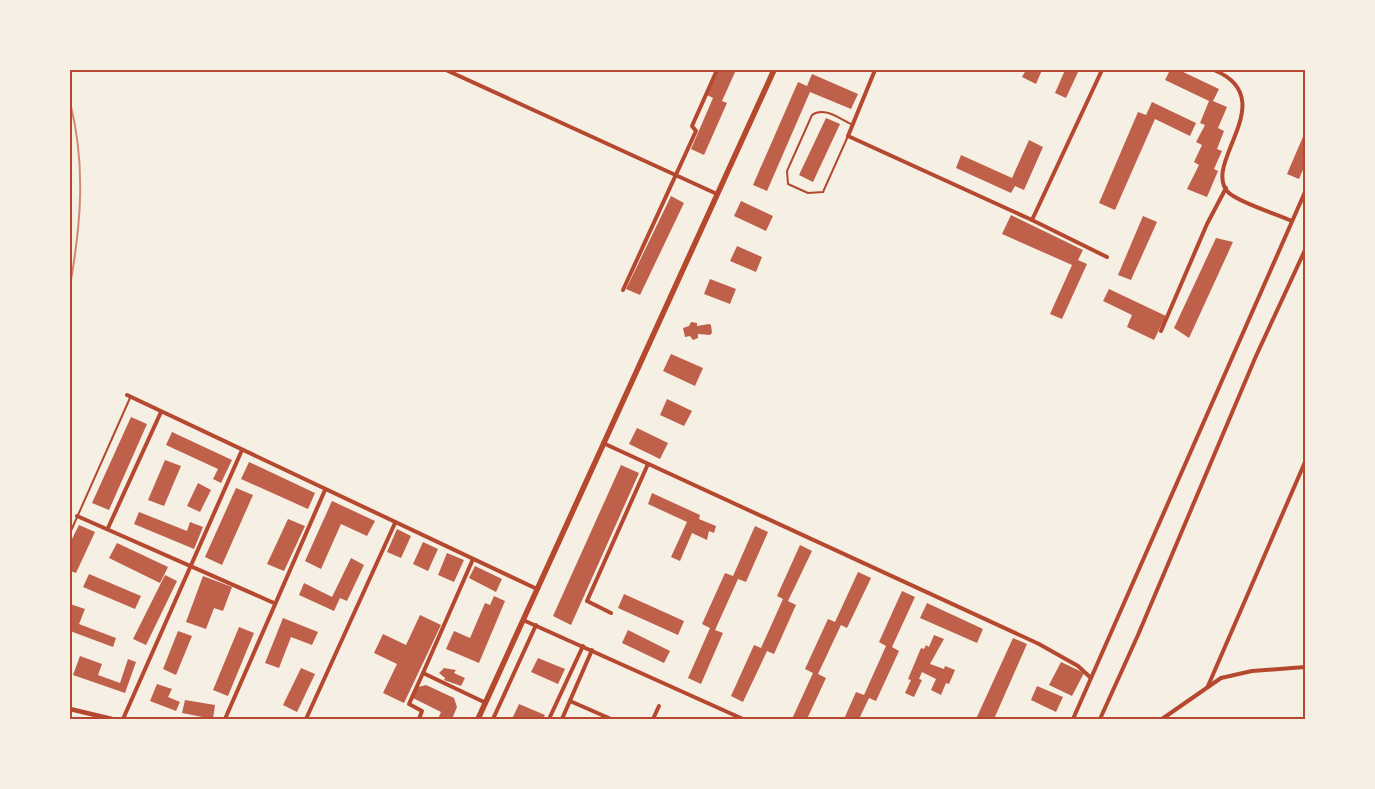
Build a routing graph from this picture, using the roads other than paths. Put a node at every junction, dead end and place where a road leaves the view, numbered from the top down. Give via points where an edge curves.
1 (446, 70) edge
2 (717, 70) edge
3 (774, 70) edge
4 (875, 70) edge
5 (1102, 70) edge
6 (1214, 70) edge
7 (1224, 72) edge
8 (853, 125) junction
9 (848, 136) junction
10 (676, 174) junction
11 (1226, 188) junction
12 (1305, 192) edge
13 (717, 194) junction
14 (1032, 220) junction
15 (1292, 221) junction
16 (1305, 250) edge
17 (1107, 257) dead end
18 (623, 290) dead end
19 (1161, 331) dead end
20 (129, 397) joint
21 (160, 412) junction
22 (603, 442) junction
23 (242, 450) junction
24 (1305, 462) edge
25 (648, 464) junction
26 (325, 490) junction
27 (77, 516) junction
28 (396, 523) junction
29 (108, 528) junction
30 (70, 533) edge
31 (473, 559) junction
32 (190, 565) junction
33 (537, 589) junction
34 (274, 603) junction
35 (611, 612) dead end
36 (523, 620) junction
37 (536, 625) junction
38 (583, 646) junction
39 (592, 650) junction
40 (1305, 667) edge
41 (423, 673) junction
42 (1091, 678) junction
43 (1208, 686) junction
44 (570, 701) junction
45 (486, 703) junction
46 (659, 706) dead end
47 (70, 709) edge
48 (112, 719) edge
49 (123, 719) edge
50 (225, 719) edge
51 (306, 719) edge
52 (419, 719) edge
53 (478, 719) edge
54 (494, 719) edge
55 (550, 719) edge
56 (562, 719) edge
57 (611, 719) edge
58 (653, 719) edge
59 (743, 719) edge
60 (1074, 719) edge
61 (1100, 719) edge
62 (1162, 719) edge

1 - 10 street
2 - 10 street via 692,126 696,131
3 - 13 main road
4 - 8 street
5 - 14 street
6 - 7 street
7 - 11 street via 1232,78 1242,97 1224,175
8 - 9 street
8 - 9 lane via 826,112 812,115 787,171 788,184 808,193 823,192
9 - 14 street
10 - 13 street
10 - 18 street
11 - 15 street via 1235,196
11 - 19 street
12 - 15 street
13 - 22 main road
14 - 17 street
15 - 42 street
16 - 61 street
20 - 21 street
20 - 27 lane
21 - 23 street
21 - 29 street
22 - 25 street
22 - 33 main road
23 - 26 street
23 - 32 street
24 - 43 street
25 - 35 street via 587,601
25 - 42 street via 1039,644 1078,666
26 - 28 street
26 - 34 street
27 - 29 street
27 - 30 lane
28 - 31 street
28 - 51 street
29 - 32 street
31 - 33 street
31 - 41 street
32 - 34 street
32 - 49 street
33 - 36 main road
34 - 50 street
36 - 37 street
36 - 45 main road
37 - 38 street
37 - 54 street
38 - 39 street
38 - 55 street
39 - 44 street
39 - 59 street
40 - 43 street via 1238,673
41 - 45 street
41 - 52 street via 409,704 422,711
42 - 60 street
43 - 62 street
44 - 56 street
44 - 57 street
45 - 53 main road
46 - 58 street
47 - 48 street

